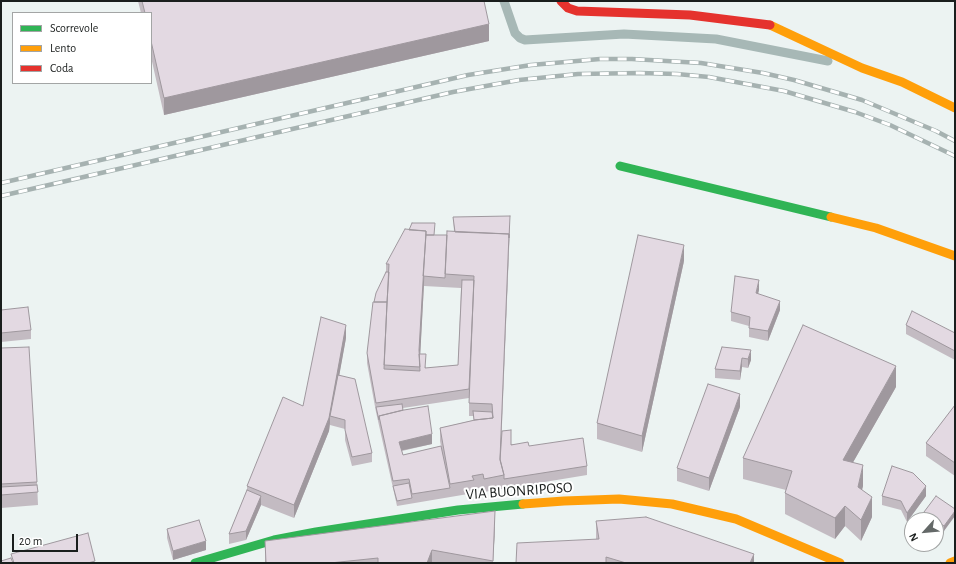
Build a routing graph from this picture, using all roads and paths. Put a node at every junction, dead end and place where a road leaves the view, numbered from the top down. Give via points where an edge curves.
1 (504, 1) edge
2 (561, 1) edge
3 (862, 68) junction
4 (955, 108) edge
5 (620, 166) dead end
6 (955, 256) edge
7 (955, 553) edge
8 (955, 561) edge
9 (195, 563) edge
10 (840, 563) edge
11 (947, 563) edge
12 (950, 563) edge

1 - 3 lane via 515,33 525,40 624,34 716,39
2 - 3 street via 568,8 577,11 690,15 772,25
3 - 4 street via 902,82
5 - 6 street via 876,228
7 - 11 lane
8 - 12 street
9 - 10 street, VIA BUONRIPOSO via 274,540 458,510 619,499 672,504 736,519

